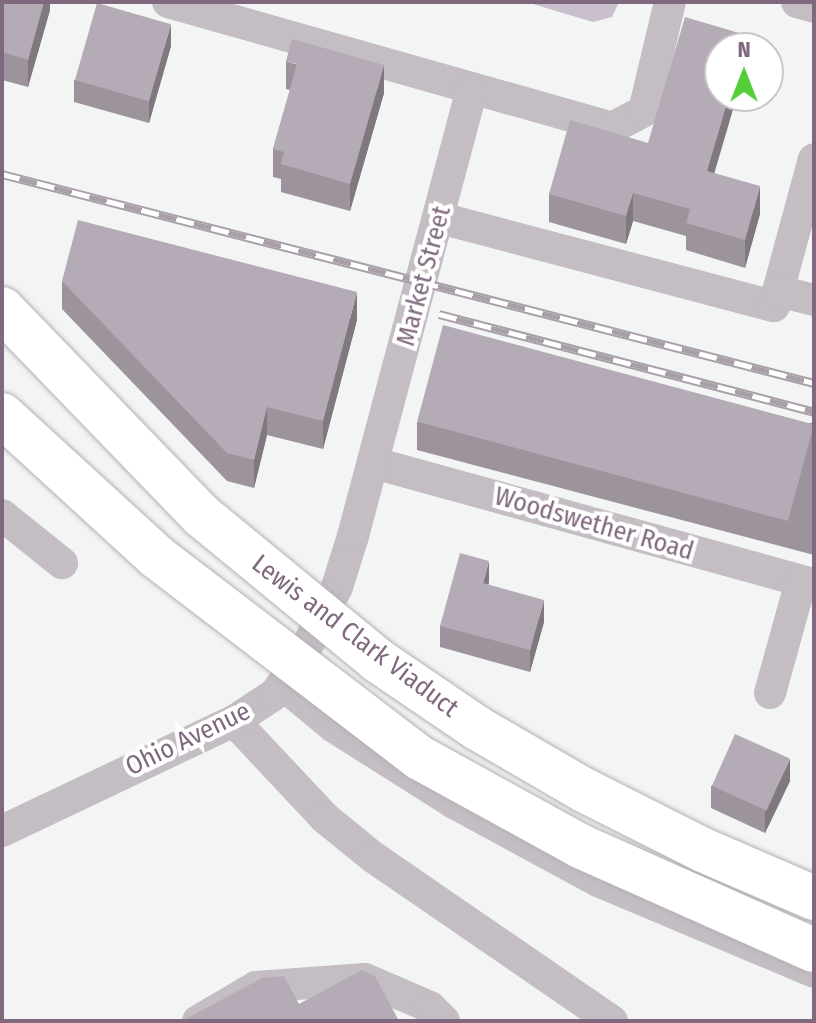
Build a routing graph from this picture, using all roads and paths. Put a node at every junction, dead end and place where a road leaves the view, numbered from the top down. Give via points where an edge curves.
1 (168, 2) edge
2 (670, 2) edge
3 (797, 2) edge
4 (814, 7) edge
5 (472, 89) junction
6 (814, 159) edge
7 (440, 218) junction
8 (778, 291) junction
9 (814, 300) edge
10 (2, 309) edge
11 (2, 415) edge
12 (374, 463) junction
13 (2, 515) edge
14 (62, 563) dead end
15 (807, 582) edge
16 (282, 684) junction
17 (770, 693) dead end
18 (234, 721) junction
19 (2, 831) edge
20 (814, 898) edge
21 (814, 950) edge
22 (814, 972) edge
23 (198, 1021) edge
24 (444, 1021) edge
25 (612, 1021) edge

1 - 5 street
2 - 5 street via 644,111 612,128
3 - 4 street
5 - 7 street, Market Street
6 - 8 street
7 - 8 street via 774,306
7 - 12 street, Market Street
8 - 9 street
10 - 20 highway, Lewis and Clark Viaduct, bridge via 202,516 377,660 477,728 584,790
11 - 21 highway, bridge via 157,557 420,758 580,846
12 - 15 street, Woodswether Road
12 - 16 street, Ohio Avenue via 337,587
13 - 14 street
15 - 17 street
16 - 18 street, Ohio Avenue
16 - 22 street via 334,727 444,796 585,874
18 - 19 street, Ohio Avenue
18 - 25 street via 325,818 373,857
23 - 24 street via 256,987 365,979 430,1007

